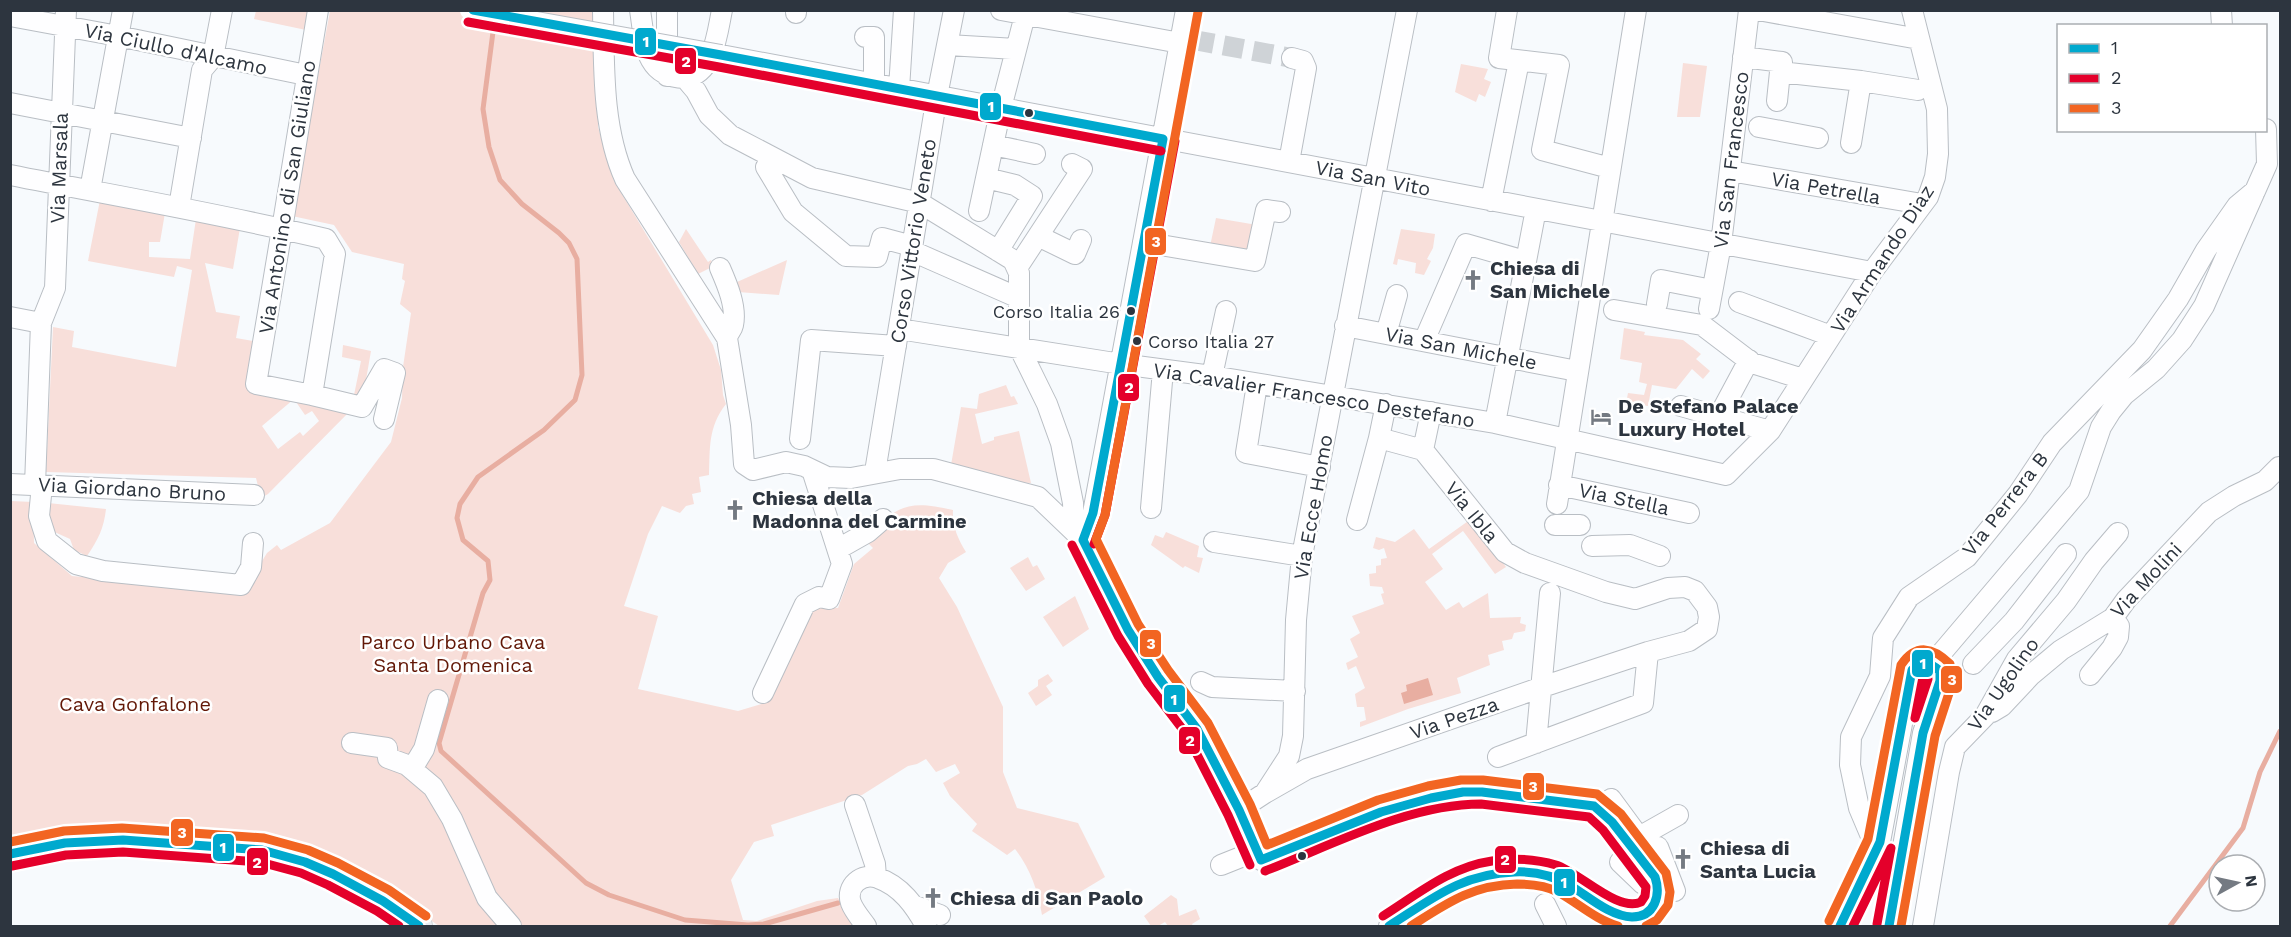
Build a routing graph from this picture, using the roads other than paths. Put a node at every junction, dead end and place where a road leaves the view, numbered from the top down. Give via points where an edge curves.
1 (123, 10) edge
2 (222, 10) edge
3 (318, 10) edge
4 (470, 10) edge
5 (603, 10) edge
6 (640, 10) edge
7 (667, 10) edge
8 (722, 10) edge
9 (904, 10) edge
10 (954, 10) edge
11 (1001, 10) edge
12 (1186, 10) edge
13 (1407, 10) edge
14 (1507, 10) edge
15 (1636, 10) edge
16 (1749, 10) edge
17 (1758, 10) edge
18 (1912, 10) edge
19 (1024, 15) junction
20 (10, 16) edge
21 (66, 18) edge
22 (118, 36) junction
23 (865, 37) dead end
24 (1919, 39) junction
25 (1185, 40) junction
26 (948, 45) junction
27 (1016, 49) junction
28 (213, 57) junction
29 (1743, 57) junction
30 (1292, 58) dead end
31 (1519, 61) junction
32 (1780, 72) junction
33 (306, 75) junction
34 (676, 76) junction
35 (1862, 81) junction
36 (874, 84) junction
37 (899, 89) junction
38 (1918, 90) dead end
39 (937, 96) junction
40 (1777, 101) dead end
41 (10, 103) edge
42 (1000, 108) junction
43 (61, 112) junction
44 (103, 120) junction
45 (1759, 127) dead end
46 (2265, 132) edge
47 (191, 138) junction
48 (1818, 138) dead end
49 (1163, 139) junction
50 (1851, 143) dead end
51 (993, 145) junction
52 (1035, 154) dead end
53 (1289, 162) junction
54 (1071, 164) dead end
55 (766, 167) dead end
56 (1610, 168) junction
57 (1730, 171) junction
58 (10, 175) edge
59 (986, 178) junction
60 (1375, 179) junction
61 (58, 184) junction
62 (90, 190) junction
63 (2255, 191) junction
64 (1491, 201) junction
65 (920, 202) junction
66 (1922, 204) junction
67 (179, 207) junction
68 (1536, 209) junction
69 (979, 211) dead end
70 (1280, 212) dead end
71 (1601, 222) junction
72 (282, 229) junction
73 (1038, 236) junction
74 (1081, 240) dead end
75 (1143, 242) junction
76 (1722, 244) junction
77 (912, 248) junction
78 (998, 251) junction
79 (1525, 261) junction
80 (720, 268) dead end
81 (1017, 268) junction
82 (1872, 273) junction
83 (1397, 295) dead end
84 (1019, 298) junction
85 (1739, 302) dead end
86 (1657, 304) dead end
87 (1599, 308) junction
88 (1226, 311) dead end
89 (10, 317) edge
90 (41, 323) junction
91 (1345, 326) junction
92 (1386, 334) junction
93 (1831, 336) junction
94 (897, 337) junction
95 (727, 338) junction
96 (1424, 341) junction
97 (1020, 347) junction
98 (1507, 357) junction
99 (1749, 360) junction
100 (1121, 364) junction
101 (1163, 370) junction
102 (1577, 371) junction
103 (1212, 376) junction
104 (1803, 379) junction
105 (1257, 384) junction
106 (312, 394) junction
107 (1332, 395) junction
108 (1386, 404) junction
109 (1681, 406) dead end
110 (1431, 412) junction
111 (1719, 416) junction
112 (384, 419) dead end
113 (1495, 423) junction
114 (1770, 431) junction
115 (1379, 438) junction
116 (1566, 438) junction
117 (800, 440) dead end
118 (1423, 450) junction
119 (1320, 466) junction
120 (2279, 467) dead end
121 (812, 470) junction
122 (875, 472) junction
123 (1726, 475) joint
124 (10, 484) edge
125 (38, 485) junction
126 (254, 495) dead end
127 (1151, 508) dead end
128 (1689, 513) dead end
129 (883, 519) dead end
130 (1357, 520) dead end
131 (1555, 525) dead end
132 (1580, 525) dead end
133 (2118, 533) dead end
134 (1078, 535) junction
135 (1214, 542) dead end
136 (253, 543) dead end
137 (1592, 546) dead end
138 (2066, 554) dead end
139 (840, 556) junction
140 (1302, 556) junction
141 (1660, 556) dead end
142 (1550, 593) dead end
143 (1635, 599) joint
144 (2113, 618) junction
145 (1648, 652) junction
146 (1932, 663) junction
147 (1973, 664) dead end
148 (2090, 675) dead end
149 (1201, 682) dead end
150 (1542, 687) junction
151 (1294, 691) junction
152 (763, 693) dead end
153 (438, 700) dead end
154 (1985, 716) junction
155 (1536, 743) junction
156 (352, 744) dead end
157 (1498, 757) dead end
158 (412, 769) junction
159 (1265, 793) junction
160 (1611, 799) dead end
161 (855, 805) dead end
162 (1239, 810) junction
163 (1678, 815) dead end
164 (1880, 842) junction
165 (1658, 847) dead end
166 (10, 854) edge
167 (1258, 855) junction
168 (1620, 862) dead end
169 (1221, 865) dead end
170 (876, 877) junction
171 (1643, 884) dead end
172 (1675, 891) dead end
173 (1545, 904) dead end
174 (933, 921) edge
175 (419, 927) edge
176 (511, 927) edge
177 (866, 927) edge
178 (1389, 927) edge
179 (1556, 927) edge
180 (1840, 927) edge
181 (1889, 927) edge
182 (1923, 927) edge

1 - 22 street
2 - 28 street
3 - 33 street, Via Antonino di San Giuliano
4 - 36 street, Via San Vito, bridge
5 - 95 street via 611,135 618,164
6 - 34 street via 649,57 655,66
7 - 34 street
8 - 34 street via 705,68 693,76
9 - 37 street
10 - 26 street, Corso Vittorio Veneto
11 - 19 street
12 - 25 street
13 - 60 street, Via Ecce Homo
14 - 31 street via 1499,58
15 - 56 street
16 - 29 street, Via San Francesco
17 - 24 street
18 - 24 street, Via Armando Diaz
19 - 25 street
19 - 27 street
20 - 21 street, Via Ciullo d'Alcamo
21 - 22 street, Via Ciullo d'Alcamo
21 - 43 street, Via Marsala
22 - 28 street, Via Ciullo d'Alcamo
22 - 44 street
23 - 36 street via 874,37
24 - 66 street, Via Armando Diaz via 1937,109 1938,154 1935,177
25 - 49 street
26 - 27 street
26 - 39 street, Corso Vittorio Veneto
27 - 42 street
28 - 33 street, Via Ciullo d'Alcamo
28 - 47 street via 202,70
29 - 32 street via 1782,62
29 - 57 street, Via San Francesco
30 - 53 street via 1303,61 1306,68
31 - 56 street via 1559,65 1542,150
31 - 64 street
32 - 35 street
32 - 40 street
33 - 72 street, Via Antonino di San Giuliano
34 - 65 street via 696,91 708,115 730,135 785,165 837,185
35 - 38 street
35 - 50 street
36 - 37 street, Via San Vito
37 - 39 street, Via San Vito
39 - 42 street, Via San Vito
39 - 65 street, Corso Vittorio Veneto
41 - 43 street
42 - 49 street, Via San Vito
42 - 51 street
43 - 44 street
43 - 61 street, Via Marsala
44 - 47 street
44 - 62 street
45 - 48 street
46 - 63 street via 2267,164
47 - 67 street
49 - 53 street, Via San Vito
49 - 75 street
51 - 52 street
51 - 59 street
53 - 60 street, Via San Vito
54 - 73 street via 1082,170
55 - 77 street via 793,212 846,256 877,257 882,238
56 - 71 street
57 - 66 street, Via Petrella
57 - 76 street, Via San Francesco
58 - 61 street
59 - 69 street
59 - 78 street via 1015,185 1032,195
60 - 64 street, Via San Vito
60 - 91 street, Via Ecce Homo
61 - 62 street
61 - 90 street, Via Marsala via 56,288
62 - 67 street
63 - 146 street via 2204,306 2182,340 2111,411 2101,427 2079,491
63 - 164 street, Via Perrera B via 2237,206 2142,350 2052,443 2018,494 1967,557 1909,597 1883,638 1880,676 1851,737 1850,765 1859,808 1870,834
64 - 68 street, Via San Vito
65 - 77 street, Corso Vittorio Veneto
65 - 78 street
66 - 82 street, Via Armando Diaz
67 - 72 street
68 - 71 street, Via San Vito
68 - 79 street
70 - 75 street via 1266,210 1255,261
71 - 76 street, Via San Vito
71 - 87 street
72 - 106 street via 326,239 334,254
72 - 106 street, Via Antonino di San Giuliano via 256,384
73 - 74 street via 1075,254
73 - 81 street
75 - 100 street
76 - 82 street, Via San Vito
76 - 86 street, Via San Francesco via 1710,299 1661,280
77 - 84 street
77 - 94 street, Corso Vittorio Veneto
78 - 81 street via 1013,260
79 - 96 street via 1466,244
79 - 98 street
80 - 95 street via 732,309 733,327
81 - 84 street
82 - 93 street, Via Armando Diaz
83 - 92 street
84 - 97 street
85 - 93 street
87 - 99 street via 1702,325
87 - 102 street
88 - 103 street
89 - 90 street
90 - 125 street
91 - 92 street, Via San Michele
91 - 107 street, Via Ecce Homo
92 - 96 street, Via San Michele
93 - 104 street, Via Armando Diaz
94 - 97 street, Via Cavalier Francesco Destefano
94 - 117 street, Via Cavalier Francesco Destefano via 811,340
94 - 122 street, Corso Vittorio Veneto
95 - 121 street via 744,464 753,470 786,462
96 - 98 street, Via San Michele
97 - 100 street, Via Cavalier Francesco Destefano
97 - 134 street via 1061,443
98 - 102 street, Via San Michele
98 - 113 street
99 - 104 street
99 - 111 street
100 - 101 street, Via Cavalier Francesco Destefano
100 - 134 street via 1094,513
101 - 103 street, Via Cavalier Francesco Destefano
101 - 127 street
102 - 116 street
103 - 105 street, Via Cavalier Francesco Destefano
104 - 114 street, Via Armando Diaz
105 - 107 street, Via Cavalier Francesco Destefano
105 - 119 street via 1246,453
106 - 112 street via 362,407 384,369 395,373
107 - 108 street, Via Cavalier Francesco Destefano
107 - 119 street, Via Ecce Homo
108 - 110 street, Via Cavalier Francesco Destefano
108 - 115 street
109 - 111 street
110 - 113 street, Via Cavalier Francesco Destefano
110 - 118 street
111 - 114 street
113 - 116 street, Via Cavalier Francesco Destefano
114 - 123 street, Via Armando Diaz
115 - 118 street
115 - 130 street
116 - 123 street, Via Cavalier Francesco Destefano
116 - 128 street, Via Stella via 1558,494
118 - 143 street, Via Ibla via 1504,552 1606,592
119 - 140 street, Via Ecce Homo
120 - 144 street, Via Molini via 2265,482 2210,512
121 - 122 street via 827,477 851,478
121 - 139 street
122 - 134 street via 933,470 1028,493 1038,497
124 - 125 street, Via Giordano Bruno
125 - 126 street, Via Giordano Bruno
125 - 136 street via 39,516 47,541 65,557 103,572 241,585 251,567
129 - 139 street
131 - 132 street
133 - 154 street, Via Ugolino via 2017,659
134 - 162 street via 1128,630 1197,729
135 - 140 street
137 - 141 street via 1630,545
138 - 147 street via 2014,621
139 - 152 street via 830,600 819,597 805,604
140 - 151 street, Via Ecce Homo
142 - 150 street
143 - 145 street, Via Pezza via 1685,587 1695,591 1707,607 1707,629 1699,636
144 - 148 street via 2119,626 2118,637
144 - 154 street, Via Molini via 2061,650 2002,706
145 - 150 street, Via Pezza
145 - 155 street via 1643,703
146 - 164 street via 1918,664 1911,674
146 - 181 street via 1940,671 1940,681 1923,733
149 - 151 street via 1212,687
150 - 155 street
150 - 159 street, Via Pezza via 1307,769
151 - 159 street, Via Ecce Homo via 1289,756
153 - 158 street via 424,749
154 - 182 street, Via Ugolino via 1955,747
155 - 157 street
156 - 158 street via 387,748 388,758
158 - 176 street via 433,787 452,819 486,898
159 - 162 street, Via Ecce Homo
160 - 163 street via 1639,837
161 - 170 street
162 - 167 street
164 - 180 street via 1872,867
165 - 172 street
166 - 175 main road via 65,843 123,840 262,850 333,874 383,901
167 - 169 street
167 - 178 street via 1381,812 1431,798 1482,792 1594,806 1612,822 1660,886 1654,908 1626,917 1555,878 1529,872 1475,875 1457,882
168 - 171 street
170 - 174 street
170 - 177 street via 863,877 850,891 851,905
173 - 179 street

